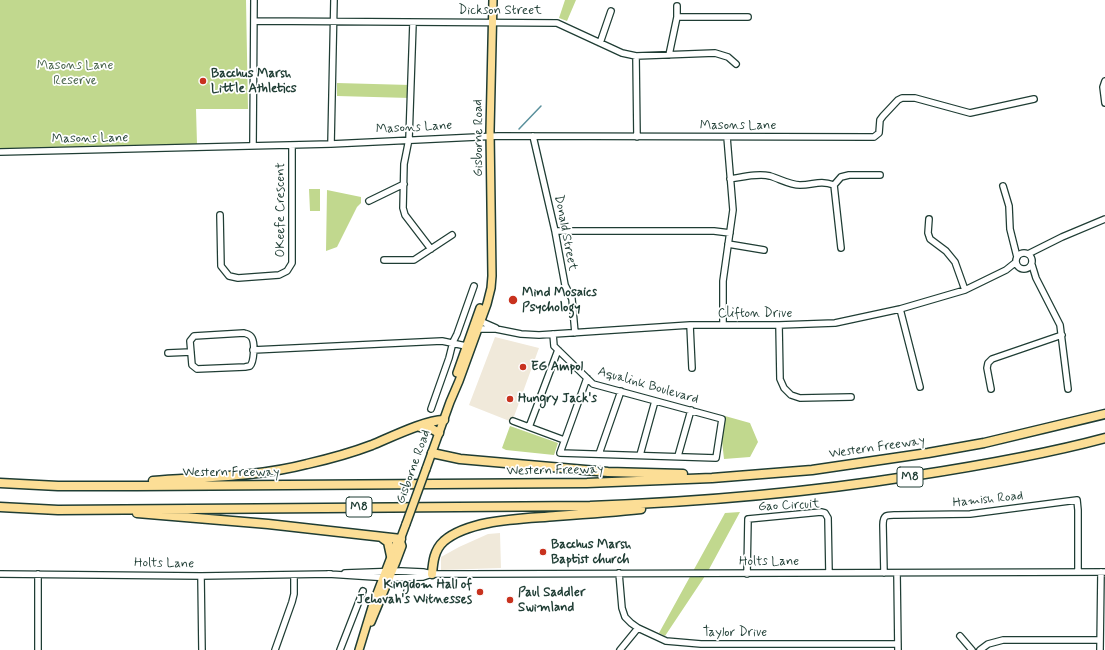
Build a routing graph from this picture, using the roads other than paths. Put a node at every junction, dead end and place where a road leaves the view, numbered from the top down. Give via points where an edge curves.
1 (254, 0) edge
2 (334, 0) edge
3 (493, 0) edge
4 (677, 6) dead end
5 (611, 11) dead end
6 (677, 17) junction
7 (748, 17) dead end
8 (254, 21) junction
9 (334, 22) junction
10 (492, 22) junction
11 (413, 23) junction
12 (600, 43) junction
13 (669, 55) junction
14 (636, 56) junction
15 (736, 64) dead end
16 (1105, 81) edge
17 (1034, 100) dead end
18 (1105, 103) edge
19 (490, 136) junction
20 (533, 136) junction
21 (637, 137) junction
22 (727, 137) junction
23 (409, 139) junction
24 (331, 144) junction
25 (253, 145) junction
26 (292, 145) junction
27 (0, 152) edge
28 (880, 174) dead end
29 (730, 179) junction
30 (404, 184) junction
31 (834, 185) junction
32 (1003, 186) dead end
33 (369, 201) dead end
34 (220, 215) dead end
35 (929, 219) dead end
36 (1105, 219) edge
37 (555, 231) junction
38 (730, 233) junction
39 (452, 235) dead end
40 (1014, 243) junction
41 (728, 244) junction
42 (841, 248) dead end
43 (431, 249) junction
44 (1040, 249) junction
45 (764, 250) dead end
46 (1026, 253) junction
47 (1016, 259) junction
48 (384, 260) dead end
49 (1032, 262) junction
50 (1022, 268) junction
51 (1006, 270) junction
52 (1036, 278) junction
53 (474, 286) dead end
54 (965, 290) junction
55 (900, 309) junction
56 (477, 324) junction
57 (690, 325) junction
58 (723, 325) junction
59 (779, 325) junction
60 (575, 333) junction
61 (553, 334) junction
62 (1062, 335) junction
63 (453, 342) junction
64 (468, 347) junction
65 (253, 350) junction
66 (558, 350) junction
67 (190, 352) junction
68 (168, 353) dead end
69 (692, 368) dead end
70 (587, 378) junction
71 (920, 387) dead end
72 (991, 389) dead end
73 (1068, 389) dead end
74 (620, 391) junction
75 (851, 397) dead end
76 (655, 401) junction
77 (431, 409) dead end
78 (691, 410) junction
79 (1102, 415) edge
80 (444, 420) junction
81 (514, 421) dead end
82 (529, 427) junction
83 (412, 429) junction
84 (439, 433) junction
85 (1104, 438) edge
86 (564, 440) junction
87 (432, 453) junction
88 (598, 454) junction
89 (640, 456) junction
90 (678, 456) junction
91 (756, 475) junction
92 (0, 483) edge
93 (88, 486) junction
94 (714, 500) junction
95 (0, 507) edge
96 (58, 510) junction
97 (380, 536) junction
98 (400, 540) junction
99 (391, 556) junction
100 (1078, 572) junction
101 (1103, 572) edge
102 (619, 573) junction
103 (829, 573) junction
104 (884, 573) junction
105 (897, 573) junction
106 (0, 574) edge
107 (38, 574) junction
108 (432, 574) junction
109 (747, 574) junction
110 (294, 575) junction
111 (388, 575) junction
112 (201, 576) junction
113 (363, 591) dead end
114 (638, 628) junction
115 (960, 636) dead end
116 (1100, 640) junction
117 (701, 647) edge
118 (764, 647) edge
119 (830, 647) edge
120 (898, 647) edge
121 (38, 650) edge
122 (202, 650) edge
123 (275, 650) edge
124 (340, 650) edge
125 (359, 650) edge
126 (620, 650) edge
127 (972, 650) edge
128 (980, 650) edge
129 (1100, 650) edge

1 - 8 street
2 - 9 street
3 - 10 main road, Gisborne Road
4 - 6 street
5 - 12 street
6 - 7 street
6 - 13 street
8 - 9 street, Dickson Street
8 - 25 street
9 - 11 street, Dickson Street
9 - 24 street
10 - 11 street, Dickson Street
10 - 12 street, Dickson Street via 557,23
10 - 19 main road, Gisborne Road
11 - 23 street
12 - 14 street, Dickson Street
13 - 14 street, Dickson Street
13 - 15 street, Dickson Street via 715,53 728,57
14 - 21 street
16 - 18 street
17 - 22 street, Masons Lane via 970,113 915,98 902,98 880,120 879,133 868,137
19 - 20 street, Masons Lane
19 - 23 street, Masons Lane
19 - 56 main road, Gisborne Road via 492,276
20 - 21 street, Masons Lane
20 - 37 street, Donald Street
21 - 22 street, Masons Lane
22 - 29 street
23 - 24 street, Masons Lane
23 - 30 street via 404,164
24 - 26 street, Masons Lane
25 - 26 street, Masons Lane
25 - 27 street, Masons Lane
26 - 34 street, OKeefe Crescent via 292,263 287,271 279,275 245,278 229,276 221,266
28 - 31 street via 849,175 841,177
29 - 31 street via 756,175 792,184 825,182
29 - 38 street via 733,210
30 - 33 street
30 - 43 street via 405,215
31 - 42 street
32 - 40 street via 1010,206 1010,229
35 - 54 street via 930,239 946,251 955,262
36 - 44 street
37 - 38 street
37 - 60 street, Donald Street via 565,285 572,299
38 - 41 street
39 - 43 street
40 - 46 street
40 - 47 street
41 - 45 street
41 - 58 street via 723,281
43 - 48 street via 414,260
44 - 46 street
44 - 49 street
46 - 47 street via 1020,254
46 - 49 street
47 - 50 street
47 - 51 street, Clifton Drive
49 - 50 street via 1029,268
49 - 52 street
50 - 51 street, Clifton Drive
50 - 52 street
51 - 54 street, Clifton Drive
52 - 62 street via 1060,325
53 - 63 street
54 - 55 street, Clifton Drive
55 - 59 street, Clifton Drive via 835,323
55 - 71 street
56 - 61 street, Clifton Drive via 521,334
56 - 64 main road, Gisborne Road
57 - 58 street, Clifton Drive
57 - 60 street, Clifton Drive
57 - 69 street
58 - 59 street, Clifton Drive
59 - 75 street via 780,379 791,395 800,398
60 - 61 street, Clifton Drive
61 - 66 street, Aqualink Boulevard via 554,346
62 - 72 street via 992,359 987,368
62 - 73 street
63 - 64 street
63 - 65 street via 442,340
63 - 77 street via 450,358
64 - 80 main road, Gisborne Road via 454,380
65 - 67 street via 252,338 248,334 197,335 191,340
65 - 67 street via 253,363 245,368 196,369 192,365
66 - 70 street, Aqualink Boulevard
66 - 82 street
67 - 68 street
70 - 74 street, Aqualink Boulevard via 593,384
70 - 86 street
74 - 76 street, Aqualink Boulevard
74 - 88 street
76 - 78 street, Aqualink Boulevard
76 - 89 street
78 - 90 street
78 - 90 street, Aqualink Boulevard via 722,419 716,458
79 - 91 highway, Western Freeway / M8 via 959,448 852,465
80 - 83 highway via 436,420
80 - 84 main road, Gisborne Road
81 - 82 street
82 - 86 street
83 - 84 highway via 428,427
83 - 93 highway via 338,456 292,468
84 - 87 main road, Gisborne Road
85 - 94 highway, M8 via 1036,454 933,473 844,486
86 - 88 street via 560,453
87 - 91 highway via 460,459 608,472
87 - 98 main road, Gisborne Road, bridge
88 - 89 street
89 - 90 street
91 - 93 highway, Western Freeway / M8 via 587,483
92 - 93 highway, Western Freeway / M8
94 - 96 highway, M8 via 590,506
94 - 108 highway via 678,506 511,520 481,525 444,541 436,552
95 - 96 highway, M8
96 - 97 highway via 205,518
97 - 98 highway
97 - 99 highway via 388,542
98 - 99 main road, Gisborne Road
98 - 111 main road, Gisborne Road via 402,546
99 - 111 main road, Gisborne Road
100 - 101 street, Holts Lane
100 - 104 street, Hamish Road via 1077,500 970,514 886,516 883,521
100 - 105 street, Holts Lane
101 - 116 street
102 - 108 street, Holts Lane
102 - 109 street, Holts Lane
102 - 114 street, Taylor Drive via 625,617
103 - 104 street, Holts Lane
103 - 109 street, Holts Lane
103 - 109 street, Gao Circuit via 828,518 821,512 748,519
104 - 105 street, Holts Lane
105 - 120 street
106 - 107 street, Holts Lane
107 - 112 street, Holts Lane
107 - 121 street
108 - 111 street, Holts Lane via 423,577
110 - 111 street, Holts Lane
110 - 112 street, Holts Lane
110 - 123 street via 292,602
111 - 125 main road, Gisborne Road via 368,620
112 - 122 street
113 - 124 street
114 - 117 street, Taylor Drive via 666,641
114 - 126 street
115 - 127 street
116 - 128 street via 1003,640 988,644
116 - 129 street
117 - 118 street, Taylor Drive
118 - 119 street, Taylor Drive
119 - 120 street, Taylor Drive

